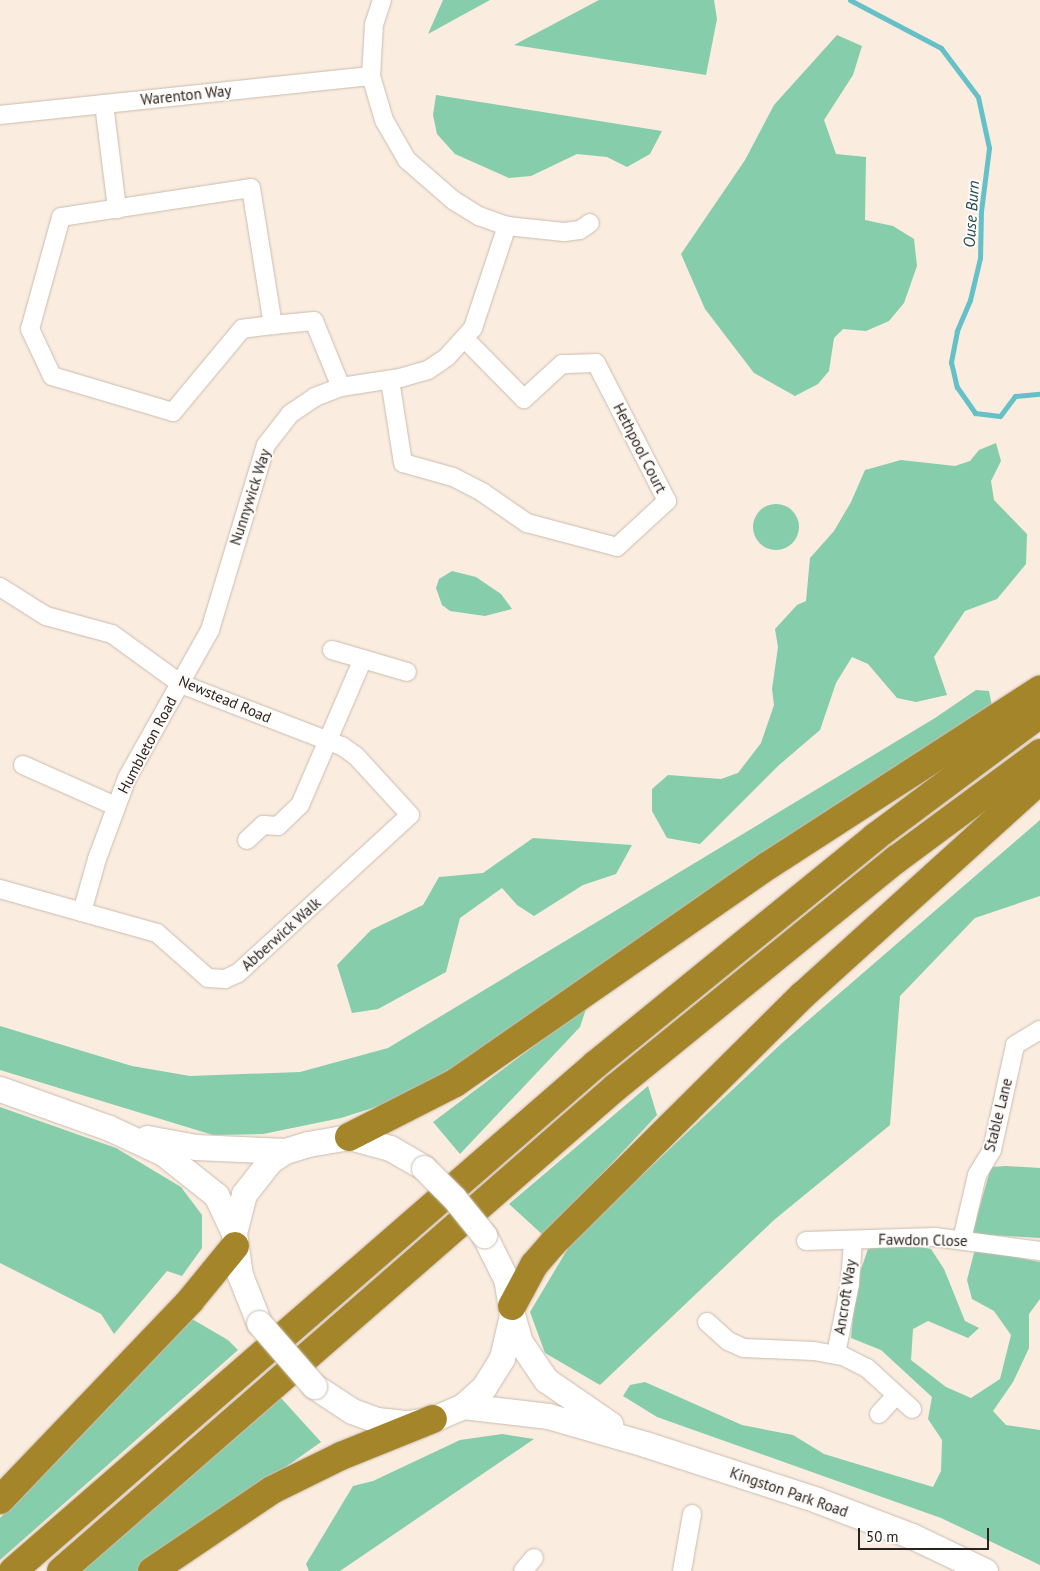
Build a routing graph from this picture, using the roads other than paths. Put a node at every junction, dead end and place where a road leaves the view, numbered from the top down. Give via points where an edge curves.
1 (382, 0) edge
2 (371, 76) junction
3 (104, 104) junction
4 (0, 114) edge
5 (117, 209) junction
6 (590, 223) dead end
7 (507, 226) junction
8 (273, 325) junction
9 (466, 340) junction
10 (390, 380) junction
11 (341, 388) junction
12 (0, 587) edge
13 (332, 650) dead end
14 (363, 659) junction
15 (406, 672) dead end
16 (180, 684) junction
17 (1040, 690) edge
18 (1040, 714) edge
19 (329, 741) junction
20 (1040, 753) edge
21 (23, 765) dead end
22 (1040, 780) edge
23 (115, 806) junction
24 (410, 815) joint
25 (247, 840) dead end
26 (0, 889) edge
27 (82, 912) junction
28 (1040, 1030) edge
29 (0, 1089) edge
30 (109, 1128) junction
31 (350, 1137) junction
32 (285, 1150) junction
33 (235, 1240) junction
34 (853, 1240) junction
35 (962, 1240) junction
36 (806, 1241) dead end
37 (1040, 1251) edge
38 (512, 1310) junction
39 (707, 1322) dead end
40 (836, 1354) junction
41 (896, 1395) junction
42 (463, 1406) junction
43 (912, 1409) dead end
44 (880, 1414) dead end
45 (432, 1419) junction
46 (645, 1444) junction
47 (0, 1500) edge
48 (692, 1514) dead end
49 (13, 1571) edge
50 (61, 1571) edge
51 (152, 1571) edge
52 (682, 1571) edge
53 (985, 1571) edge

1 - 2 street via 374,24
2 - 3 street, Warenton Way
2 - 7 street via 384,120 407,160 453,200 479,216
3 - 4 street, Warenton Way
3 - 5 street
5 - 8 street via 251,188
5 - 8 street via 61,217 30,329 52,376 173,412 242,329
6 - 7 street via 580,230 564,232
7 - 9 street, Nunnywick Way via 479,312
8 - 11 street via 314,321
9 - 10 street, Nunnywick Way via 428,370
9 - 10 street, Hethpool Court via 524,399 562,364 596,363 667,501 617,547 526,523 482,492 453,477 403,463
10 - 11 street, Nunnywick Way
11 - 16 street, Nunnywick Way via 315,397 290,414 266,445 210,630
12 - 16 street, Newstead Road via 46,616 112,634
13 - 14 street
14 - 15 street
14 - 19 street
16 - 19 street, Newstead Road
16 - 23 street, Humbleton Road
17 - 31 highway via 769,865 455,1083
18 - 49 highway via 875,837 596,1064
19 - 24 street, Newstead Road via 356,756
19 - 25 street via 300,805 278,826 263,825
20 - 50 highway via 897,859 616,1087
21 - 23 street, Humbleton Road
22 - 38 highway via 803,995 580,1216 534,1265
23 - 27 street, Humbleton Road
24 - 27 street, Abberwick Walk via 238,973 225,979 208,978 157,933
26 - 27 street
28 - 35 street, Stable Lane via 1015,1045 992,1150 977,1175
29 - 30 street
30 - 32 street via 196,1147
30 - 33 street via 164,1153 216,1195
31 - 32 street
31 - 38 street, Kingston Park Road, bridge via 390,1148 424,1168 454,1198 484,1235 506,1279
32 - 33 street via 257,1174 244,1194
33 - 45 street, bridge via 247,1298 259,1324 314,1386 332,1400 377,1420 408,1423
33 - 47 highway via 190,1301
34 - 35 street, Fawdon Close
34 - 36 street, Fawdon Close
34 - 40 street, Ancroft Way via 850,1284
35 - 37 street, Fawdon Close
38 - 42 street via 510,1336 498,1366 484,1387
38 - 46 street, Kingston Park Road via 520,1342 531,1363 546,1380 592,1414
39 - 40 street, Ancroft Way via 728,1341 744,1348
40 - 41 street, Ancroft Way via 867,1368
41 - 43 street, Ancroft Way
41 - 44 street
42 - 45 street
42 - 46 street, Kingston Park Road via 548,1416
45 - 51 highway via 341,1456 272,1490
46 - 53 street, Kingston Park Road via 817,1500 912,1536
48 - 52 street

